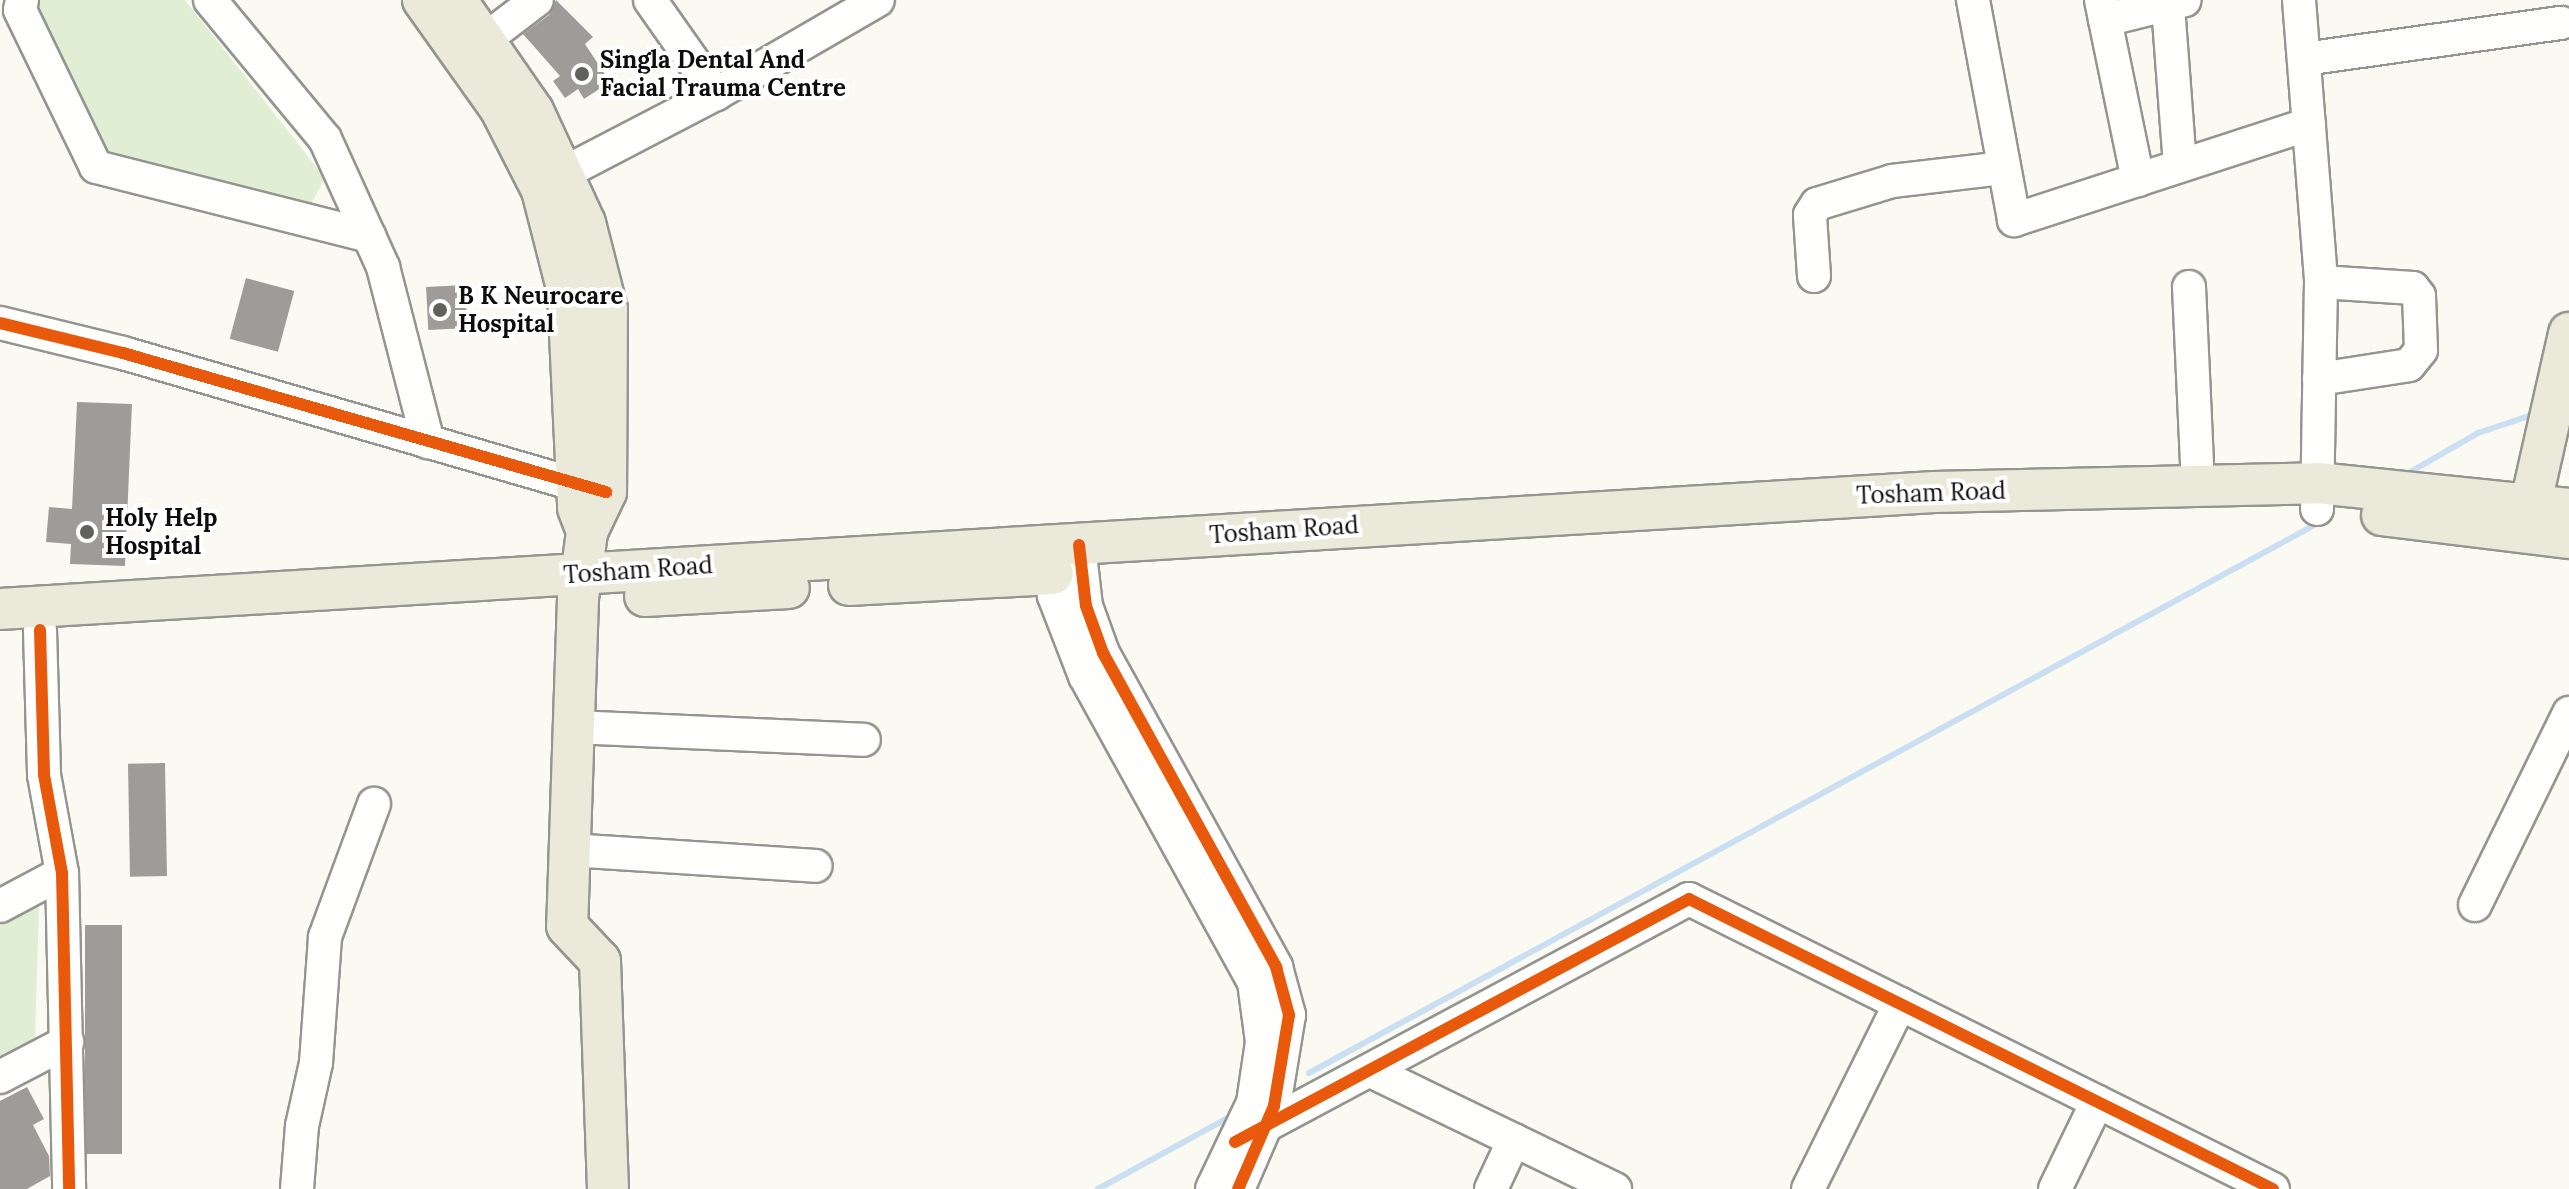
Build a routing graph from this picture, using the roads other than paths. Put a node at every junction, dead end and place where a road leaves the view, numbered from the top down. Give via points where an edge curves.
1 (22, 0) edge
2 (210, 0) edge
3 (423, 0) edge
4 (456, 0) edge
5 (537, 0) edge
6 (650, 0) edge
7 (878, 0) edge
8 (1973, 0) edge
9 (2299, 0) edge
10 (2177, 3) edge
11 (2103, 10) edge
12 (2561, 23) dead end
13 (474, 48) junction
14 (2304, 59) junction
15 (716, 94) junction
16 (2309, 124) junction
17 (2180, 166) junction
18 (2002, 168) junction
19 (562, 174) junction
20 (2138, 180) junction
21 (369, 236) junction
22 (1814, 276) dead end
23 (2321, 282) junction
24 (2189, 287) dead end
25 (0, 323) edge
26 (2569, 333) edge
27 (2319, 379) junction
28 (591, 391) junction
29 (428, 442) junction
30 (2198, 485) junction
31 (591, 489) junction
32 (2317, 496) junction
33 (2556, 515) edge
34 (1065, 559) junction
35 (579, 587) junction
36 (0, 609) edge
37 (0, 630) edge
38 (40, 630) junction
39 (2569, 713) edge
40 (572, 727) junction
41 (864, 740) dead end
42 (374, 804) dead end
43 (570, 850) junction
44 (815, 866) dead end
45 (62, 873) junction
46 (2475, 905) dead end
47 (0, 906) edge
48 (1900, 1004) junction
49 (67, 1042) junction
50 (1373, 1072) junction
51 (0, 1077) edge
52 (2097, 1102) junction
53 (1266, 1125) junction
54 (1514, 1140) junction
55 (1235, 1142) junction
56 (2263, 1187) edge
57 (1612, 1188) edge
58 (69, 1189) edge
59 (297, 1189) edge
60 (608, 1189) edge
61 (1212, 1189) edge
62 (1238, 1189) edge
63 (1491, 1189) edge
64 (1808, 1189) edge
65 (2055, 1189) edge

1 - 21 street via 20,10 96,167
2 - 21 street via 325,139
3 - 13 main road
4 - 13 main road
5 - 13 street
6 - 15 street
7 - 15 street
8 - 18 street
9 - 14 street
10 - 11 street
10 - 17 street
11 - 20 street
12 - 14 street
13 - 19 main road via 533,111
13 - 28 main road via 542,190
14 - 16 street
15 - 19 street
16 - 17 street
16 - 23 street
17 - 20 street
18 - 20 street via 2010,217 2020,221
18 - 22 street via 1892,181 1817,204 1810,215
19 - 28 main road via 585,223 607,309
21 - 29 street via 383,267
23 - 27 street
23 - 27 street via 2413,288 2419,296 2421,350 2409,365
24 - 30 street
25 - 29 street via 123,353
26 - 33 main road
27 - 32 street
28 - 31 main road
29 - 31 street
30 - 32 main road, Tosham Road
30 - 34 main road, Tosham Road via 1919,492
31 - 35 main road
32 - 33 main road, Tosham Road
32 - 34 main road, Tosham Road via 2102,511
34 - 35 main road, Tosham Road
34 - 53 street via 1103,653 1276,967 1289,1015
34 - 55 street via 1067,638 1254,982 1262,1042 1253,1103
35 - 36 main road, Tosham Road
35 - 38 main road, Tosham Road
35 - 40 main road
37 - 38 main road, Tosham Road
38 - 45 street via 44,775
39 - 46 street
40 - 41 street
40 - 43 main road
42 - 59 street via 325,937 316,1063 302,1126
43 - 44 street
43 - 60 main road via 567,926 600,961
45 - 47 street
45 - 49 street
48 - 50 street via 1689,899
48 - 52 street
48 - 64 street
49 - 51 street
49 - 58 street
50 - 53 street
50 - 54 street
52 - 56 street
52 - 65 street
53 - 55 street
53 - 62 street
54 - 57 street
54 - 63 street
55 - 61 street

